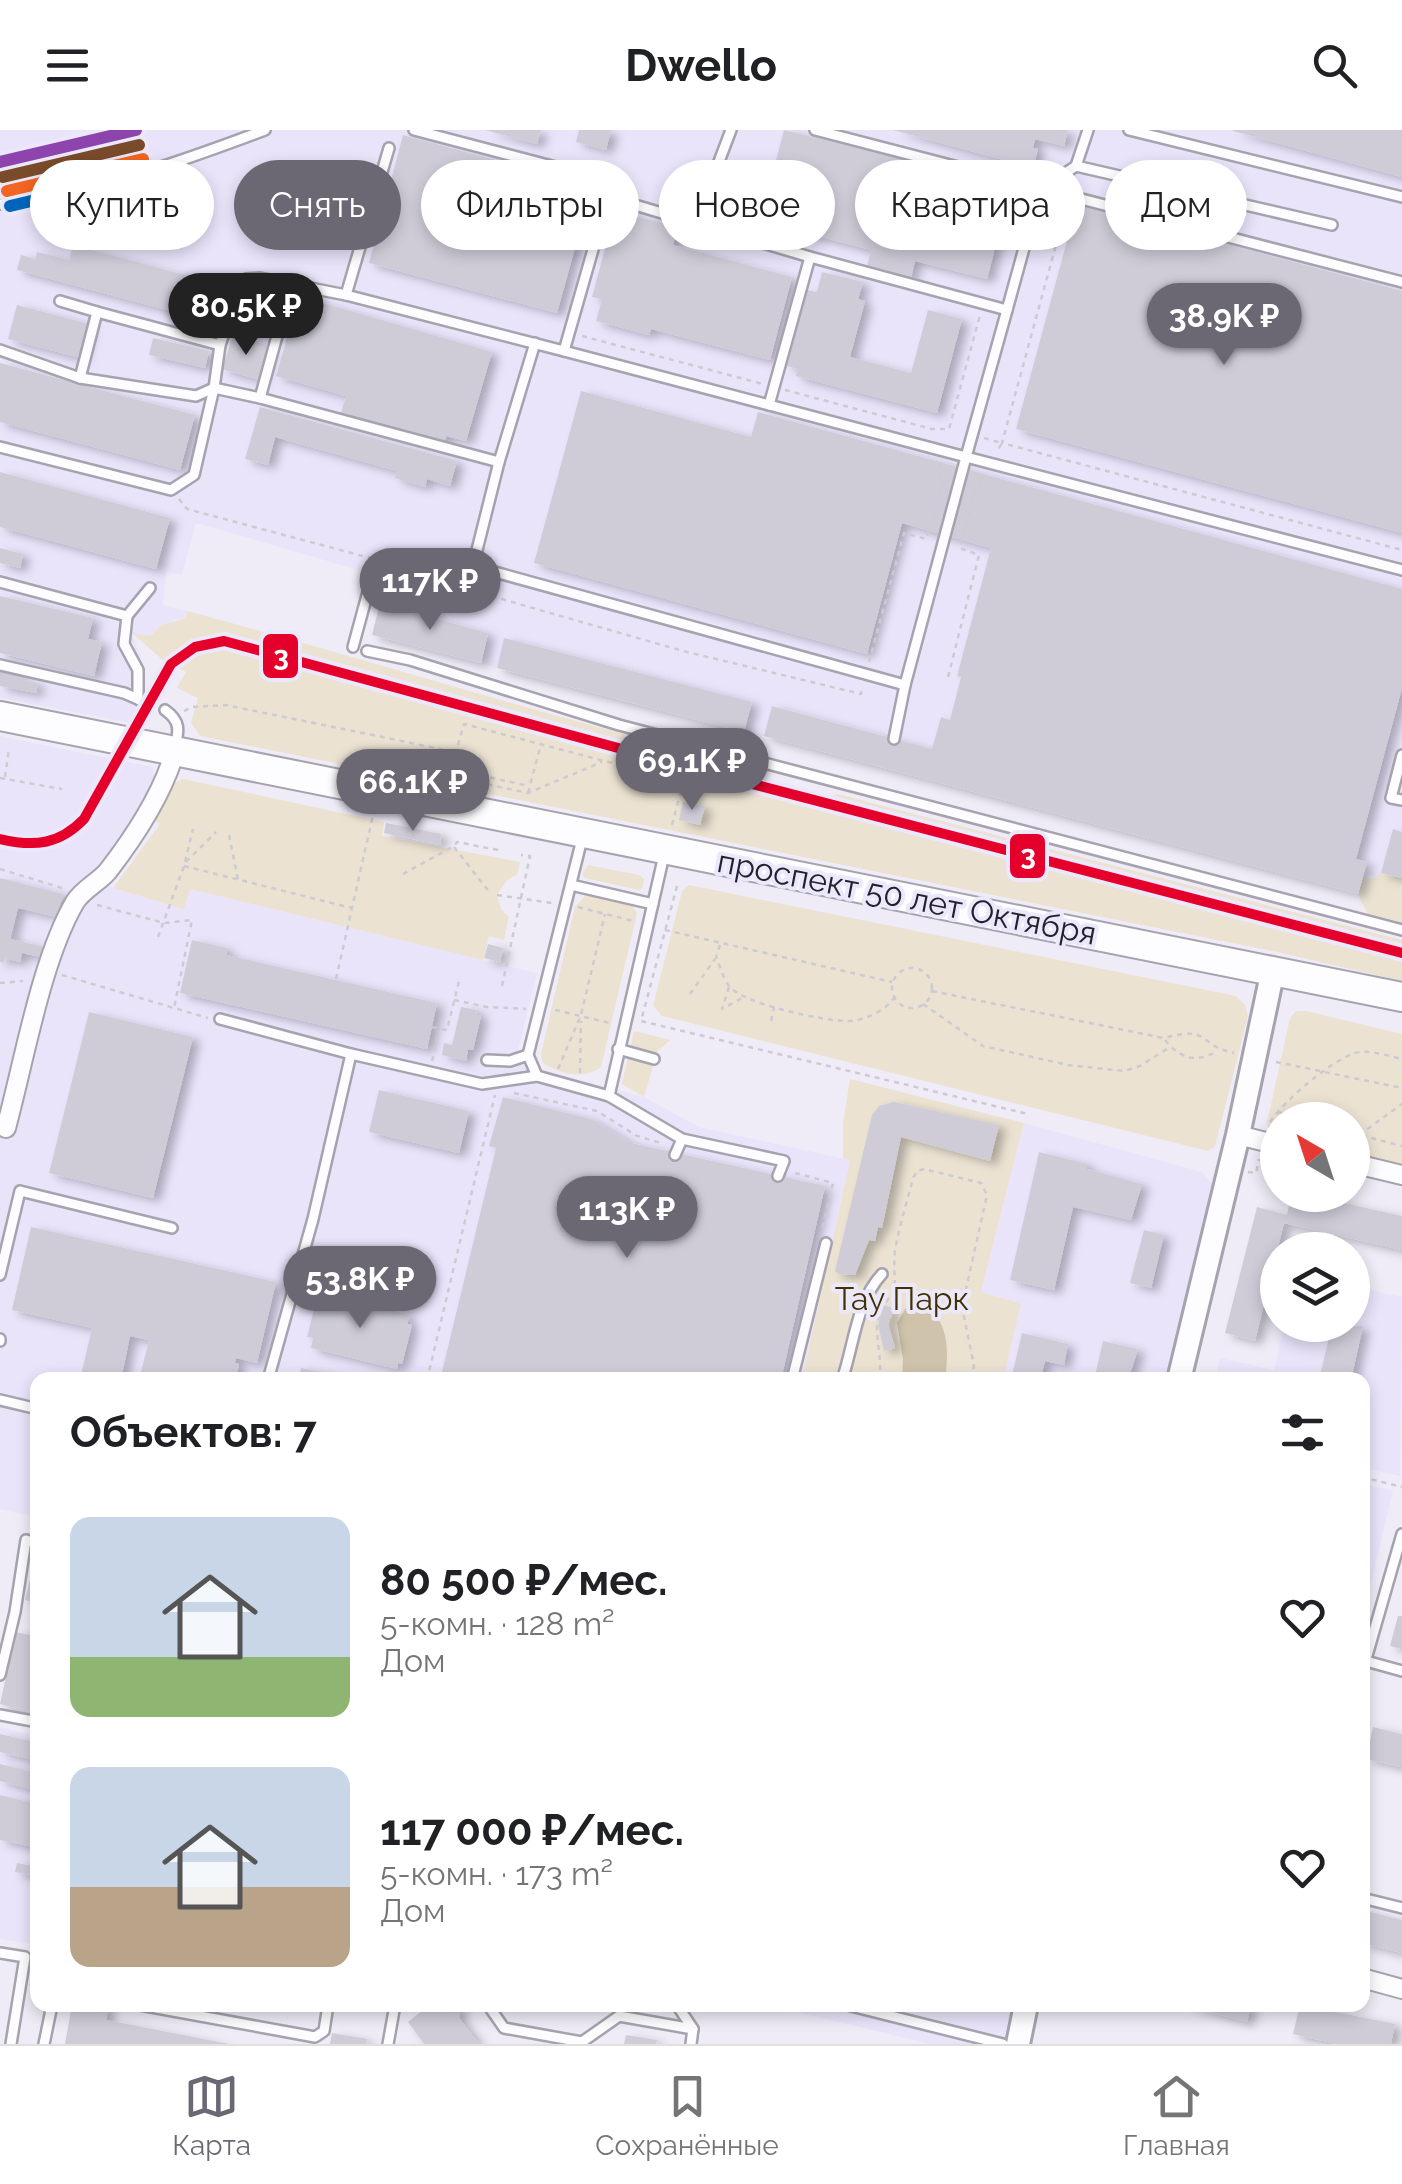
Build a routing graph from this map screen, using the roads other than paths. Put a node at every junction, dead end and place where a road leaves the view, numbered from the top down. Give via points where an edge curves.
1 (265, 130) edge
2 (414, 130) edge
3 (731, 130) edge
4 (815, 130) edge
5 (1088, 130) edge
6 (1130, 130) edge
7 (389, 148) dead end
8 (529, 160) edge
9 (720, 160) edge
10 (928, 160) edge
11 (1078, 160) edge
12 (1085, 168) edge
13 (1402, 197) edge
14 (1085, 201) edge
15 (0, 204) edge
16 (1332, 225) dead end
17 (593, 250) edge
18 (783, 250) edge
19 (1024, 250) edge
20 (810, 258) junction
21 (1402, 282) edge
22 (291, 284) junction
23 (346, 296) junction
24 (60, 301) dead end
25 (1007, 310) junction
26 (96, 312) junction
27 (535, 344) junction
28 (220, 345) junction
29 (0, 350) edge
30 (564, 352) junction
31 (80, 378) junction
32 (214, 388) junction
33 (260, 398) junction
34 (768, 405) junction
35 (0, 448) edge
36 (966, 456) junction
37 (499, 462) junction
38 (1402, 570) edge
39 (0, 582) edge
40 (150, 588) dead end
41 (369, 588) dead end
42 (127, 616) junction
43 (353, 647) dead end
44 (367, 652) dead end
45 (0, 665) edge
46 (905, 685) junction
47 (170, 714) road end
48 (0, 716) edge
49 (894, 738) dead end
50 (175, 751) junction
51 (1402, 754) edge
52 (1402, 800) edge
53 (584, 833) junction
54 (669, 836) junction
55 (571, 885) junction
56 (653, 904) junction
57 (1402, 930) edge
58 (1274, 970) junction
59 (1402, 998) edge
60 (215, 1018) road end
61 (618, 1049) junction
62 (351, 1054) junction
63 (528, 1054) junction
64 (654, 1058) dead end
65 (488, 1060) dead end
66 (537, 1076) junction
67 (609, 1096) junction
68 (3, 1133) edge
69 (1238, 1135) junction
70 (682, 1139) junction
71 (1260, 1140) edge
72 (675, 1155) dead end
73 (1370, 1167) edge
74 (1402, 1175) edge
75 (778, 1176) dead end
76 (172, 1228) dead end
77 (826, 1243) dead end
78 (882, 1274) dead end
79 (0, 1275) edge
80 (270, 1372) edge
81 (794, 1372) edge
82 (844, 1372) edge
83 (1181, 1372) edge
84 (0, 1400) edge
85 (30, 1407) edge
86 (1402, 1534) edge
87 (30, 1541) edge
88 (1370, 1647) edge
89 (1370, 1662) edge
90 (1402, 1671) edge
91 (0, 1675) edge
92 (0, 1715) edge
93 (30, 1721) edge
94 (1370, 1900) edge
95 (1402, 1908) edge
96 (0, 1953) edge
97 (1370, 1980) edge
98 (1402, 1989) edge
99 (51, 2012) edge
100 (178, 2012) edge
101 (327, 2012) edge
102 (394, 2012) edge
103 (493, 2012) edge
104 (681, 2012) edge
105 (874, 2012) edge
106 (1025, 2012) edge
107 (693, 2029) junction
108 (11, 2044) edge
109 (44, 2044) edge
110 (388, 2044) edge
111 (690, 2044) edge
112 (1003, 2044) edge
113 (1018, 2044) edge

1 - 15 lane via 99,184
2 - 8 lane
3 - 9 lane
4 - 10 lane
5 - 11 lane
6 - 13 lane
7 - 23 lane
12 - 16 lane
14 - 21 lane
17 - 30 lane
18 - 20 lane
19 - 25 lane
20 - 25 lane
20 - 34 lane
22 - 23 lane
22 - 28 lane via 246,279
22 - 33 lane
23 - 27 lane
24 - 26 lane
25 - 36 lane
26 - 28 lane
26 - 31 lane
27 - 30 lane
27 - 37 lane
28 - 32 lane
29 - 31 lane
30 - 34 lane
31 - 32 lane via 196,396
32 - 33 lane
32 - 35 lane via 194,475 171,490
33 - 37 lane
34 - 36 lane
36 - 38 lane
36 - 46 lane
37 - 46 lane via 473,566
39 - 42 lane
40 - 42 lane
41 - 43 lane
42 - 45 lane via 124,644 138,670 140,701
44 - 57 lane via 619,726
46 - 49 lane
47 - 50 lane via 179,728
48 - 50 main road, проспект 50 лет Октября
50 - 53 main road, проспект 50 лет Октября
50 - 68 street via 142,820 106,874 73,904 47,971
51 - 52 lane via 1391,798
53 - 54 main road, проспект 50 лет Октября
53 - 55 lane
54 - 56 lane
54 - 58 main road, проспект 50 лет Октября
55 - 56 lane
55 - 63 lane
56 - 61 lane
58 - 59 main road, проспект 50 лет Октября
58 - 69 street
60 - 62 lane
61 - 64 lane
61 - 67 lane
62 - 66 lane via 482,1084
62 - 80 lane
63 - 65 lane
63 - 66 lane
66 - 67 lane
67 - 70 lane
69 - 71 street
69 - 83 street
70 - 72 lane
70 - 75 lane via 784,1160
73 - 74 street
76 - 79 lane via 20,1191
77 - 81 lane
78 - 82 lane via 862,1309
84 - 85 lane
86 - 88 lane
87 - 91 lane
89 - 90 lane
92 - 93 lane
94 - 95 lane
96 - 108 lane via 25,1958
97 - 98 street
99 - 109 lane
100 - 101 lane via 315,2037 324,2031
102 - 110 lane
103 - 107 lane via 504,2028 582,2042 619,2016
104 - 107 lane
105 - 112 lane
106 - 113 street
107 - 111 lane

